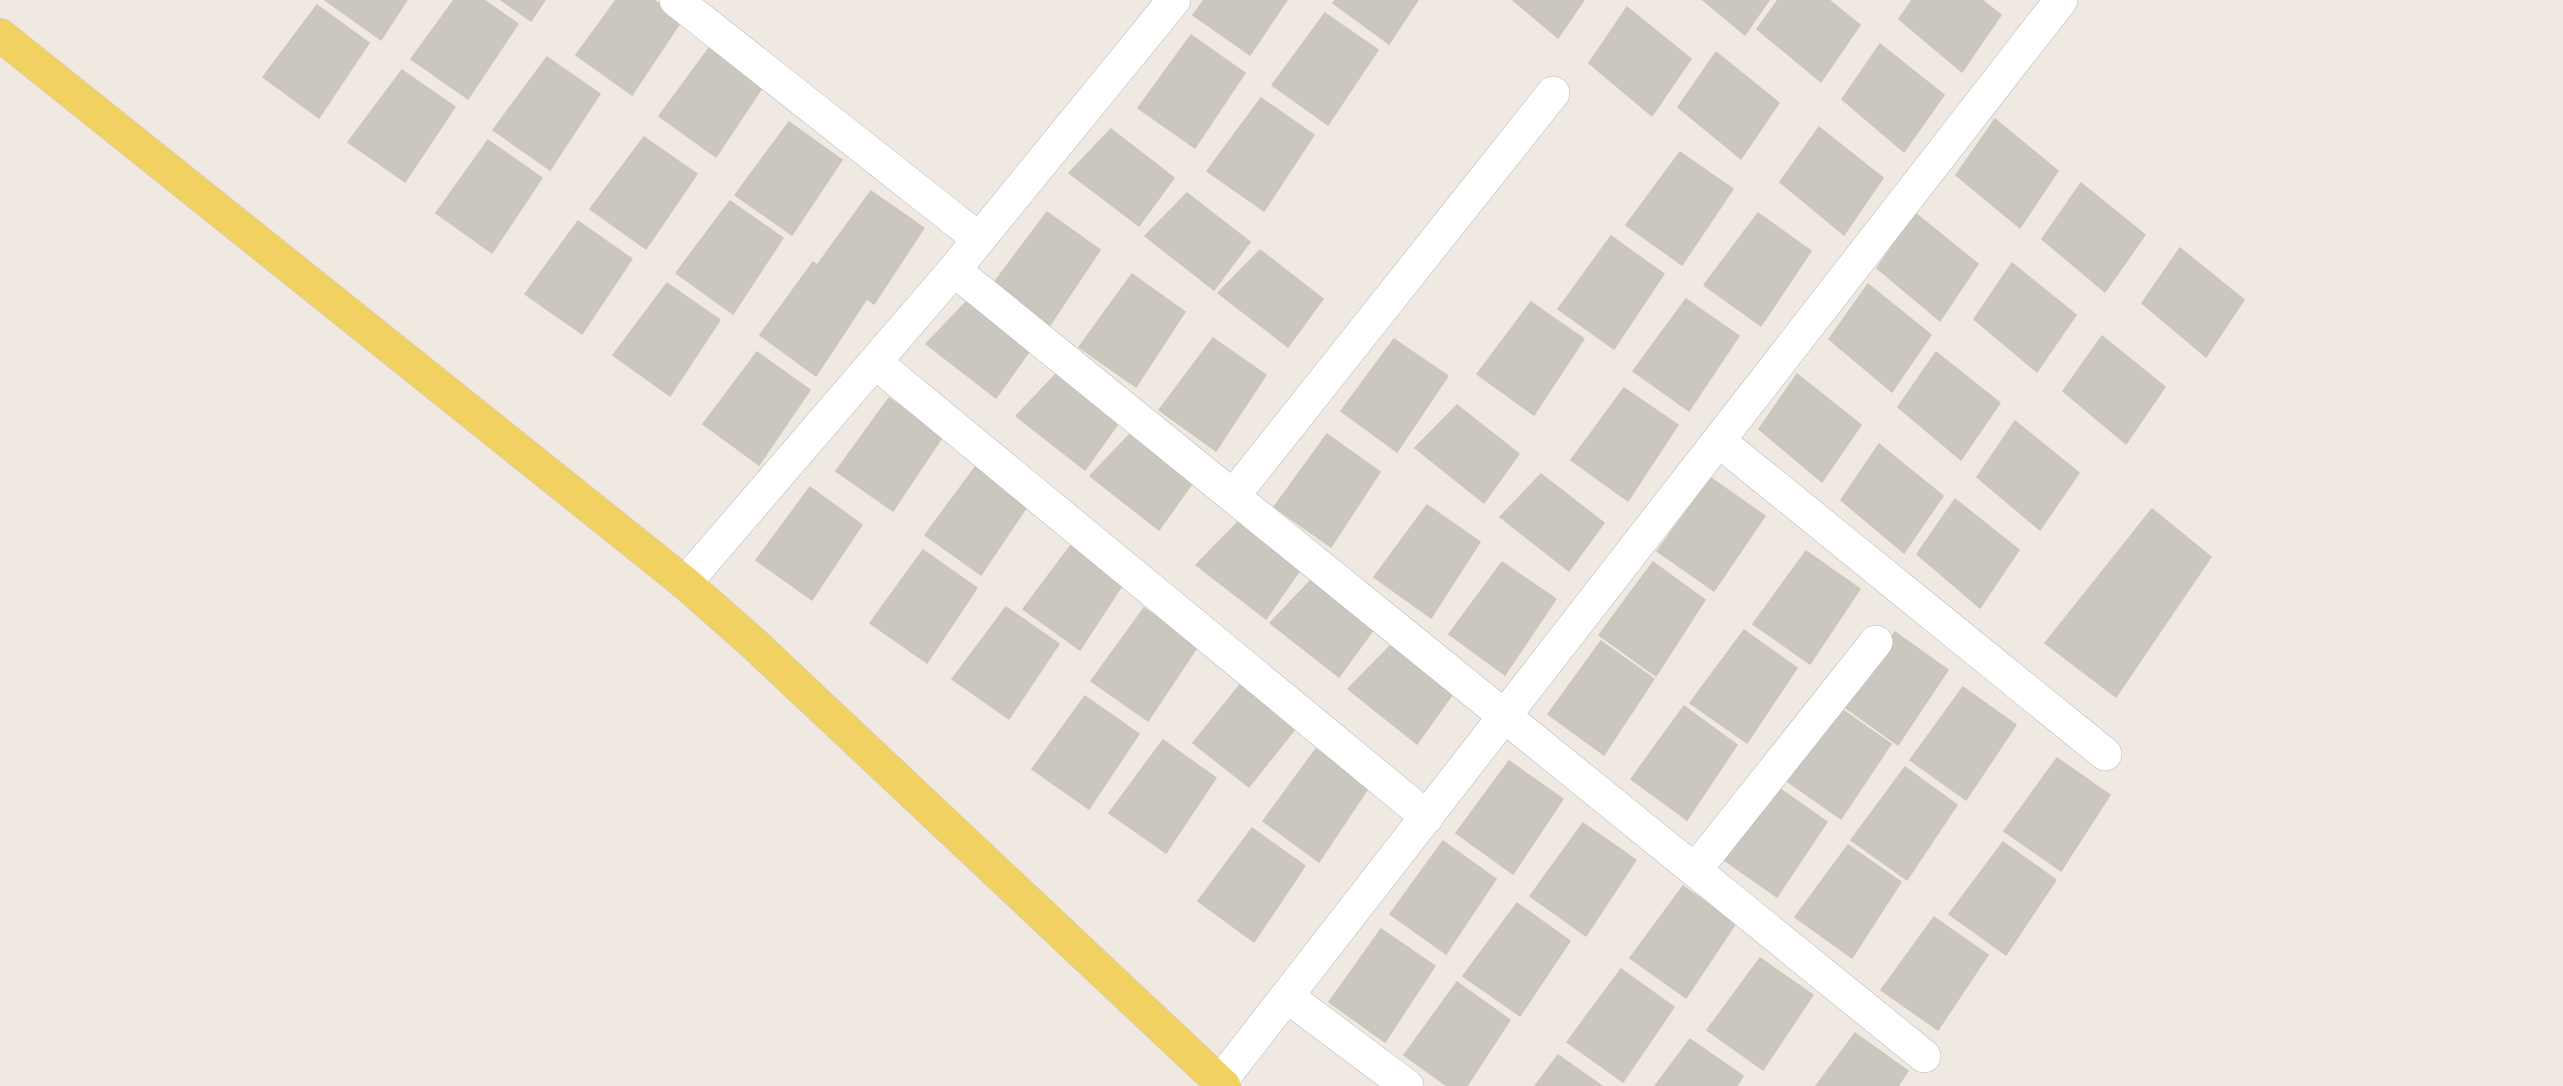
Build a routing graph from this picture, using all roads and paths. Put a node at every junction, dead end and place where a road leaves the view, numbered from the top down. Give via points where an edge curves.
1 (676, 0) edge
2 (1174, 0) edge
3 (2057, 2) edge
4 (0, 35) edge
5 (1553, 93) dead end
6 (979, 239) junction
7 (954, 270) junction
8 (875, 362) junction
9 (1719, 441) junction
10 (1233, 496) junction
11 (685, 583) junction
12 (1876, 642) dead end
13 (1505, 716) junction
14 (2105, 754) dead end
15 (1426, 817) junction
16 (1695, 870) junction
17 (1288, 997) junction
18 (1924, 1056) dead end
19 (1222, 1084) edge
20 (1407, 1086) edge

1 - 6 street
2 - 6 street
3 - 9 street
4 - 11 main road
5 - 10 street
6 - 7 street
7 - 8 street
7 - 10 street
8 - 11 street
8 - 15 street
9 - 13 street
9 - 14 street
10 - 13 street
11 - 19 main road
12 - 16 street
13 - 15 street
13 - 16 street
15 - 17 street
16 - 18 street
17 - 19 street
17 - 20 street

